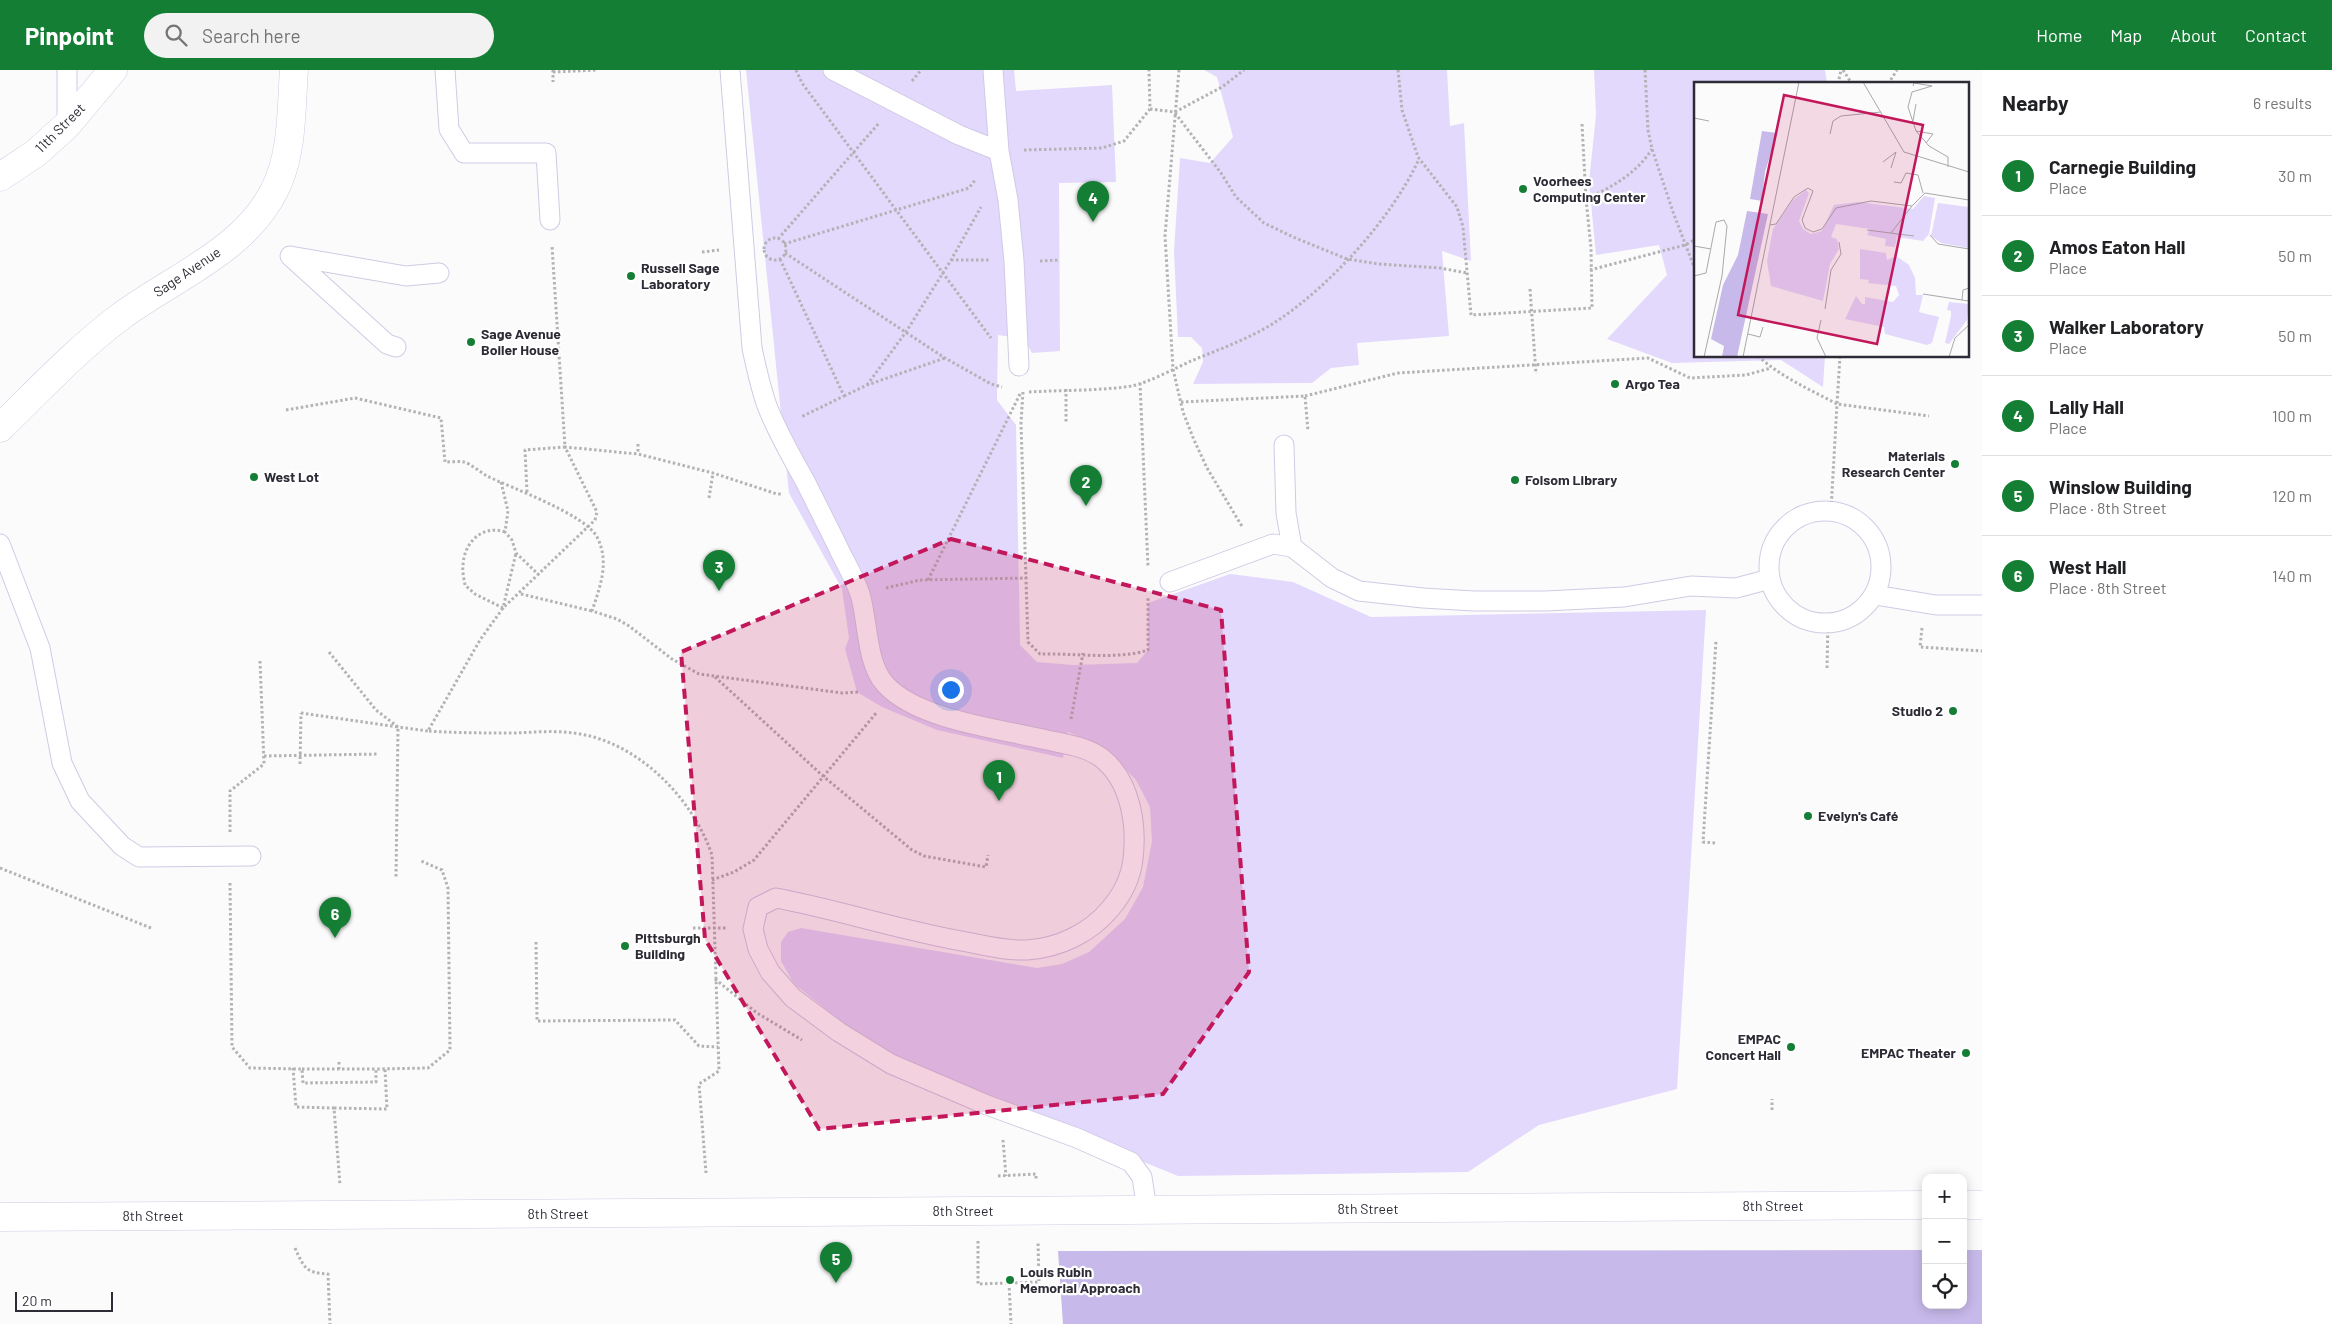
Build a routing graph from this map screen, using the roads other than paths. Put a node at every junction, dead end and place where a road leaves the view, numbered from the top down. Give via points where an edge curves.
1 (67, 70) edge
2 (114, 70) edge
3 (294, 70) edge
4 (445, 70) edge
5 (730, 70) edge
6 (833, 70) edge
7 (993, 70) edge
8 (67, 125) junction
9 (999, 151) junction
10 (2, 173) edge
11 (550, 220) road end
12 (439, 273) dead end
13 (396, 347) dead end
14 (1019, 366) road end
15 (0, 428) edge
16 (1284, 445) dead end
17 (0, 544) edge
18 (1292, 547) junction
19 (1770, 579) junction
20 (1170, 582) dead end
21 (1875, 595) junction
22 (1982, 604) edge
23 (252, 856) dead end
24 (1922, 1205) edge
25 (1967, 1205) edge
26 (1982, 1205) edge
27 (1147, 1210) junction
28 (0, 1217) edge

1 - 8 lane
2 - 8 street, 11th Street
3 - 15 street, Sage Avenue via 288,151 276,188 262,212 233,242 120,317 80,350
4 - 11 lane via 449,129 464,153 546,153
5 - 27 lane via 752,348 766,403 860,593 872,652 883,682 907,702 937,715 1088,750 1105,761 1116,774 1128,796 1134,822 1134,857 1126,884 1113,905 1096,924 1048,947 1010,950 898,928 776,898 758,907 753,929 758,949 776,979 793,998 839,1032 891,1064 1131,1162 1142,1177
6 - 9 lane via 894,104
7 - 9 lane
8 - 10 street, 11th Street via 36,153
9 - 14 lane via 1014,261
12 - 13 lane via 406,276 290,256 386,344
16 - 18 lane via 1286,513
17 - 23 lane via 40,648 62,763 80,801 122,846 139,857
18 - 19 lane via 1344,585 1359,591 1422,598 1519,601 1624,597 1691,586 1736,588
18 - 20 lane via 1273,544
19 - 21 lane via 1774,592 1790,612 1828,624 1860,612
19 - 21 lane via 1768,565 1771,552 1783,529 1804,514 1831,510 1854,518 1875,541 1882,571
21 - 22 lane via 1936,605
24 - 27 street, 8th Street
25 - 26 street
27 - 28 street, 8th Street

